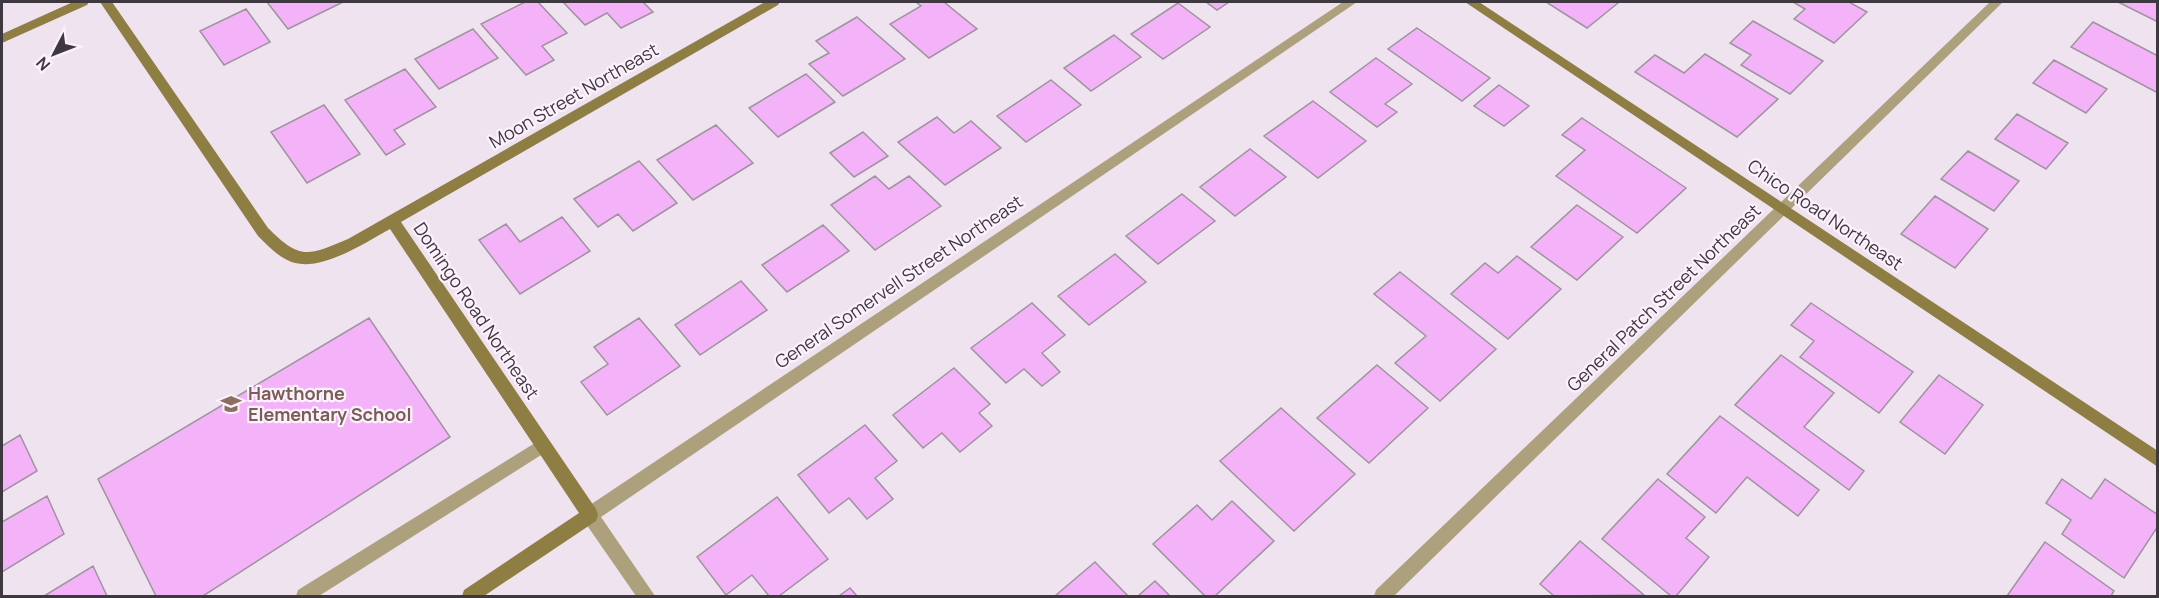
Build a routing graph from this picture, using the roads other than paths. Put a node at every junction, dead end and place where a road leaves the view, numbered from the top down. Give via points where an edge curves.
1 (83, 2) edge
2 (106, 2) edge
3 (774, 2) edge
4 (1351, 2) edge
5 (1471, 2) edge
6 (1997, 2) edge
7 (2, 39) edge
8 (1783, 210) junction
9 (393, 222) junction
10 (543, 445) junction
11 (2157, 460) edge
12 (590, 514) junction
13 (304, 597) edge
14 (470, 597) edge
15 (646, 597) edge
16 (1382, 597) edge

1 - 7 street
2 - 9 street, Domingo Road Northeast via 276,247 297,259 317,258
3 - 9 street, Moon Street Northeast
4 - 12 street, General Somervell Street Northeast
5 - 8 street, Chico Road Northeast
6 - 8 street, General Patch Street Northeast
8 - 11 street, Chico Road Northeast
8 - 16 street, General Patch Street Northeast
9 - 10 street, Domingo Road Northeast
10 - 12 street, Domingo Road Northeast
10 - 13 street
12 - 14 street, General Somervell Street Northeast
12 - 15 street, Domingo Road Northeast

